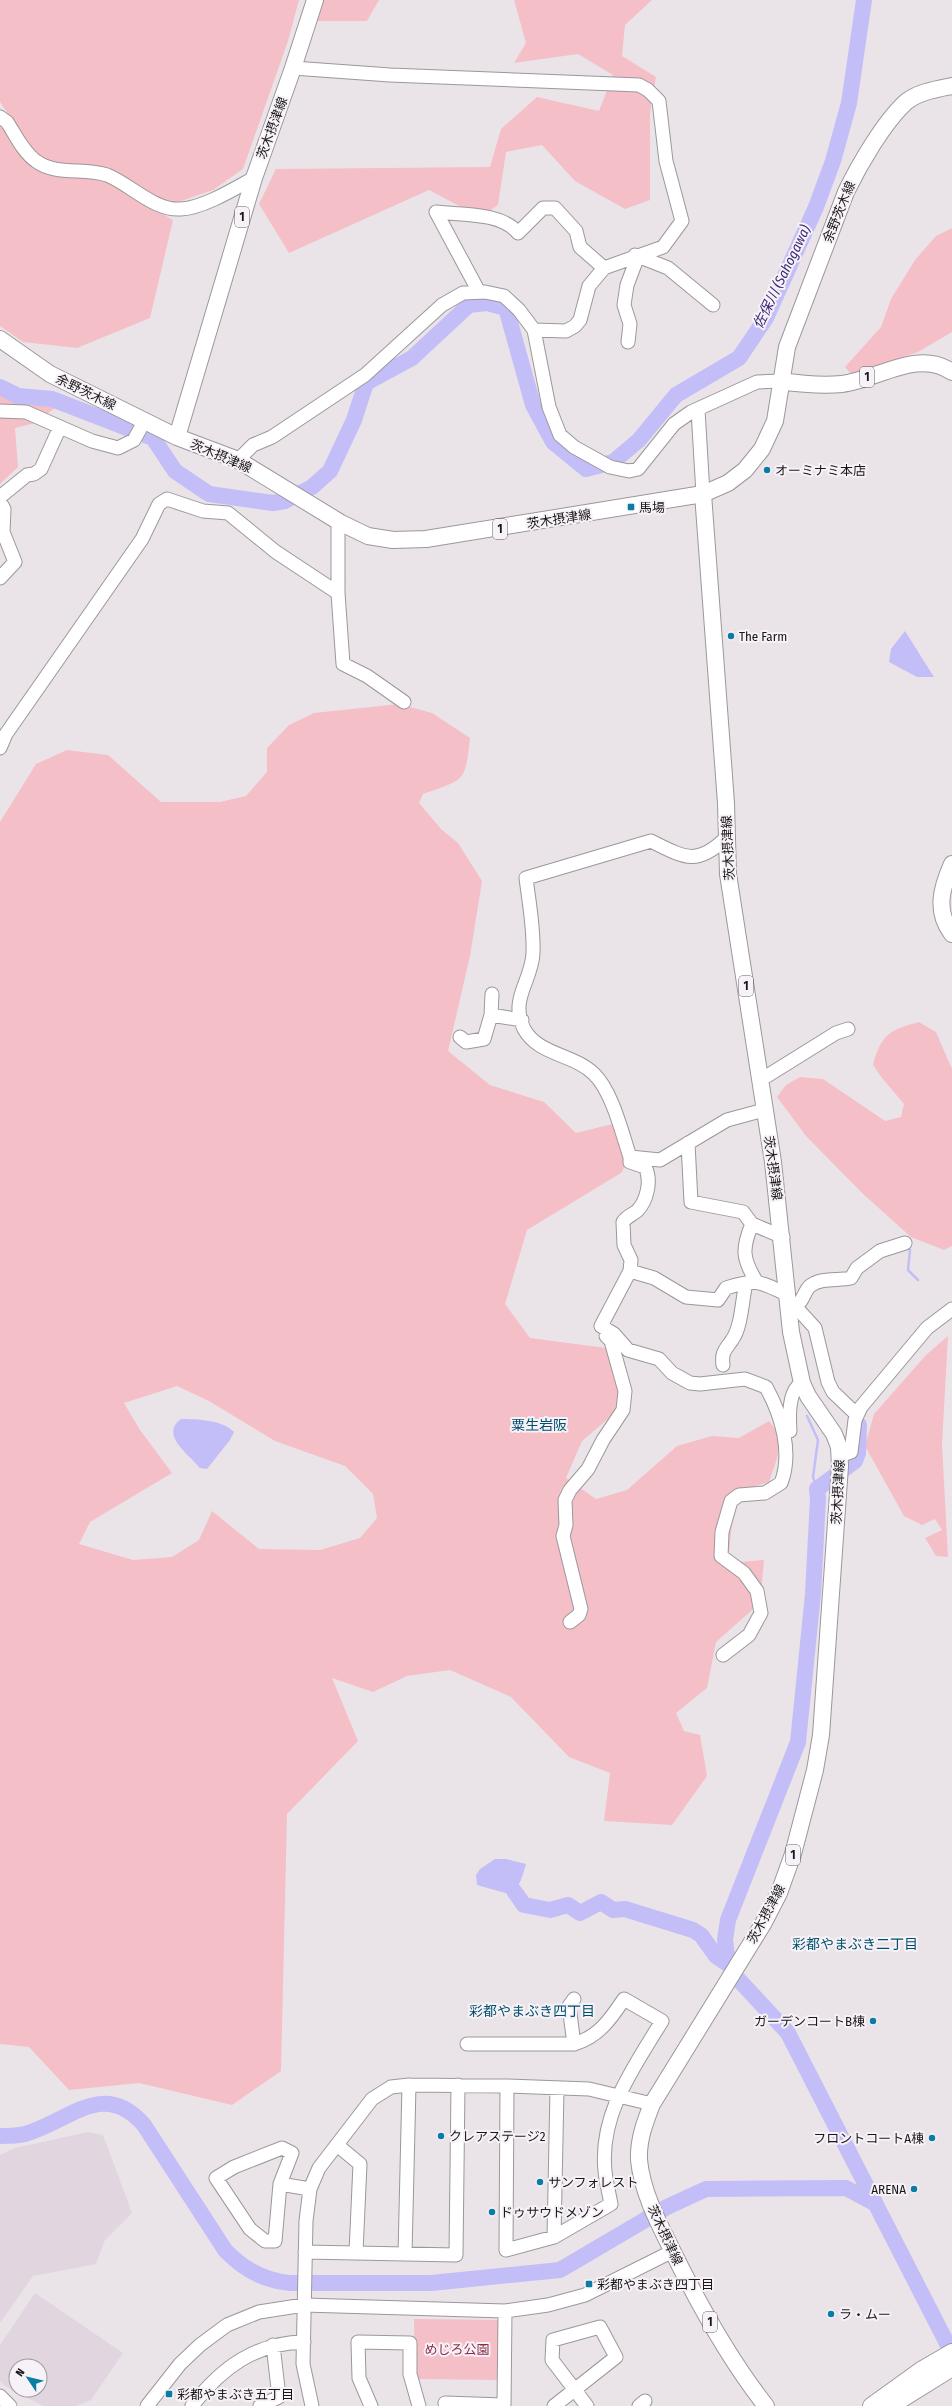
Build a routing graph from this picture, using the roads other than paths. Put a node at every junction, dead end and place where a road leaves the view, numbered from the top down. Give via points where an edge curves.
1 (315, 0) edge
2 (293, 68) junction
3 (952, 86) edge
4 (0, 117) edge
5 (254, 178) junction
6 (636, 256) junction
7 (604, 268) junction
8 (479, 292) junction
9 (713, 305) dead end
10 (534, 330) junction
11 (0, 339) edge
12 (628, 342) dead end
13 (952, 372) edge
14 (780, 381) junction
15 (698, 410) junction
16 (0, 411) edge
17 (145, 420) junction
18 (60, 427) junction
19 (177, 437) junction
20 (238, 460) junction
21 (703, 494) junction
22 (0, 497) edge
23 (0, 502) edge
24 (341, 523) junction
25 (0, 578) edge
26 (338, 593) junction
27 (404, 702) dead end
28 (0, 748) edge
29 (726, 838) junction
30 (952, 864) edge
31 (952, 934) edge
32 (492, 994) dead end
33 (491, 1015) junction
34 (522, 1020) junction
35 (848, 1029) dead end
36 (460, 1037) dead end
37 (761, 1076) junction
38 (764, 1110) junction
39 (688, 1143) junction
40 (630, 1157) junction
41 (752, 1224) junction
42 (783, 1237) junction
43 (905, 1243) dead end
44 (630, 1272) junction
45 (751, 1282) junction
46 (794, 1306) junction
47 (952, 1309) edge
48 (601, 1326) junction
49 (723, 1365) dead end
50 (802, 1383) junction
51 (856, 1414) junction
52 (785, 1446) junction
53 (840, 1466) junction
54 (570, 1622) dead end
55 (723, 1655) dead end
56 (574, 1999) dead end
57 (467, 2044) dead end
58 (574, 2044) junction
59 (408, 2085) junction
60 (458, 2085) junction
61 (507, 2086) junction
62 (557, 2088) junction
63 (618, 2096) junction
64 (652, 2104) junction
65 (337, 2145) junction
66 (280, 2184) junction
67 (310, 2189) junction
68 (554, 2238) junction
69 (673, 2251) junction
70 (306, 2252) junction
71 (356, 2252) junction
72 (405, 2254) junction
73 (304, 2305) junction
74 (505, 2311) junction
75 (304, 2342) junction
76 (273, 2345) junction
77 (952, 2352) edge
78 (952, 2368) edge
79 (924, 2376) junction
80 (575, 2390) junction
81 (0, 2396) edge
82 (503, 2405) edge
83 (10, 2406) edge
84 (147, 2406) edge
85 (192, 2406) edge
86 (260, 2406) edge
87 (312, 2406) edge
88 (371, 2406) edge
89 (419, 2406) edge
90 (446, 2406) edge
91 (554, 2406) edge
92 (587, 2406) edge
93 (766, 2406) edge
94 (871, 2406) edge
95 (891, 2406) edge

1 - 2 main road, 茨木摂津線 / 1
2 - 5 main road, 茨木摂津線 / 1
2 - 6 street via 390,75 639,85 659,101 666,161 682,221 663,247
3 - 14 main road, 余野茨木線 via 927,92 907,101 892,117 858,168 846,192 787,347
4 - 5 street via 7,122 36,161 48,167 106,175 156,203 175,209 202,202
5 - 19 main road, 茨木摂津線 / 1
6 - 7 street
6 - 9 street via 668,268
6 - 12 street via 627,284 624,305 630,324
7 - 8 street via 580,247 576,230 555,208 543,208 518,233 511,224 492,218 436,212
7 - 10 street via 589,286 580,320 575,326 566,331
8 - 10 street via 504,296
8 - 20 street via 463,293 442,305 365,375 272,437 253,445
10 - 15 street via 549,407 560,436 610,467 629,471 638,469 674,424
11 - 17 main road, 余野茨木線 via 50,374
13 - 14 main road, 1 via 934,364 915,364 844,384 813,385
14 - 15 street via 757,382
14 - 21 main road, 茨木摂津線 / 1 via 775,421 762,449 734,479
15 - 21 street
16 - 18 street via 26,412
17 - 18 street via 134,440 118,448 92,441
17 - 19 main road, 余野茨木線
18 - 22 street via 41,468 34,474 27,475
19 - 20 main road, 茨木摂津線 / 1
20 - 24 main road, 茨木摂津線 / 1
21 - 24 main road, 茨木摂津線 / 1 via 426,540 393,540 368,536
21 - 29 main road, 茨木摂津線 / 1 via 726,803
23 - 25 street via 4,509 3,532 15,562
24 - 26 street via 338,528
26 - 27 street via 343,664 367,676
26 - 28 street via 276,552 228,513 203,512 167,499 159,504 142,539 19,716
29 - 34 street via 712,852 698,858 675,853 651,841 526,878 533,955 517,1006
29 - 37 main road, 茨木摂津線 / 1 via 728,874
30 - 31 main road via 944,883 940,907 944,922
32 - 33 street
33 - 34 street
33 - 36 street via 484,1039 466,1042
34 - 40 street via 524,1029 540,1046 573,1059 595,1074 607,1093
35 - 37 street via 836,1033 767,1076
37 - 38 main road, 茨木摂津線 / 1
38 - 39 street via 727,1120
38 - 42 main road, 茨木摂津線 / 1
39 - 40 street via 660,1160
39 - 41 street via 692,1202 743,1212
40 - 44 street via 630,1162 645,1167 648,1172 646,1199 623,1222 624,1245 631,1260
41 - 42 street
41 - 45 street via 744,1243
42 - 46 main road, 茨木摂津線 / 1
43 - 46 street via 880,1251 859,1266 851,1278 814,1284
44 - 45 street via 654,1278 686,1298 718,1300 726,1288
44 - 48 street
45 - 46 street via 767,1283
45 - 49 street via 733,1338 722,1355
46 - 50 main road, 茨木摂津線 / 1 via 791,1332
46 - 51 street via 815,1328 828,1382 833,1392
47 - 51 street via 926,1328
48 - 52 street via 614,1334 628,1350 659,1359 672,1373 690,1383 745,1379 766,1387 781,1419
48 - 54 street via 604,1335 611,1341 625,1391 623,1410 588,1469 565,1500 566,1525 563,1536 581,1609 580,1615
50 - 52 street via 797,1387 789,1412 790,1444
50 - 53 main road, 茨木摂津線 / 1 via 834,1434
51 - 53 street via 851,1452
52 - 55 street via 784,1476 781,1483 765,1493 739,1495 731,1501 722,1532 720,1556 744,1573 757,1591 761,1613 749,1635
53 - 64 main road, 茨木摂津線 / 1 via 820,1736 815,1770 793,1854 773,1907
56 - 58 street via 569,2006
57 - 58 street
58 - 63 street via 588,2040 601,2031 624,1999 662,2022
59 - 60 street
59 - 65 street via 391,2087 372,2099
59 - 72 street
60 - 61 street
60 - 72 street via 456,2255
61 - 62 street
61 - 68 street via 506,2250
62 - 63 street via 589,2089
62 - 68 street
63 - 64 street
63 - 68 street via 605,2145 605,2170 611,2204
64 - 69 main road, 茨木摂津線 / 1 via 640,2144 641,2175 648,2197
65 - 67 street via 319,2168
65 - 71 street via 360,2164
66 - 66 street via 275,2241 265,2241 250,2229 216,2178 240,2164 282,2148 292,2153
66 - 67 street
67 - 70 street
69 - 74 street via 585,2295 548,2305
69 - 93 main road, 茨木摂津線 / 1 via 715,2330
70 - 71 street
70 - 73 street
71 - 72 street
73 - 74 street
73 - 75 street
73 - 84 street via 259,2312 216,2332 185,2359
74 - 82 street
75 - 76 street
75 - 87 street via 305,2380
76 - 85 street via 257,2350 233,2364 213,2380
76 - 86 street via 279,2397
77 - 79 main road
78 - 79 main road
79 - 94 main road
79 - 95 main road
80 - 80 street via 552,2360 553,2340 600,2327 616,2357
80 - 91 street
80 - 92 street
81 - 83 street
82 - 90 street via 445,2403
88 - 89 street via 359,2378 358,2342 410,2343 410,2374

